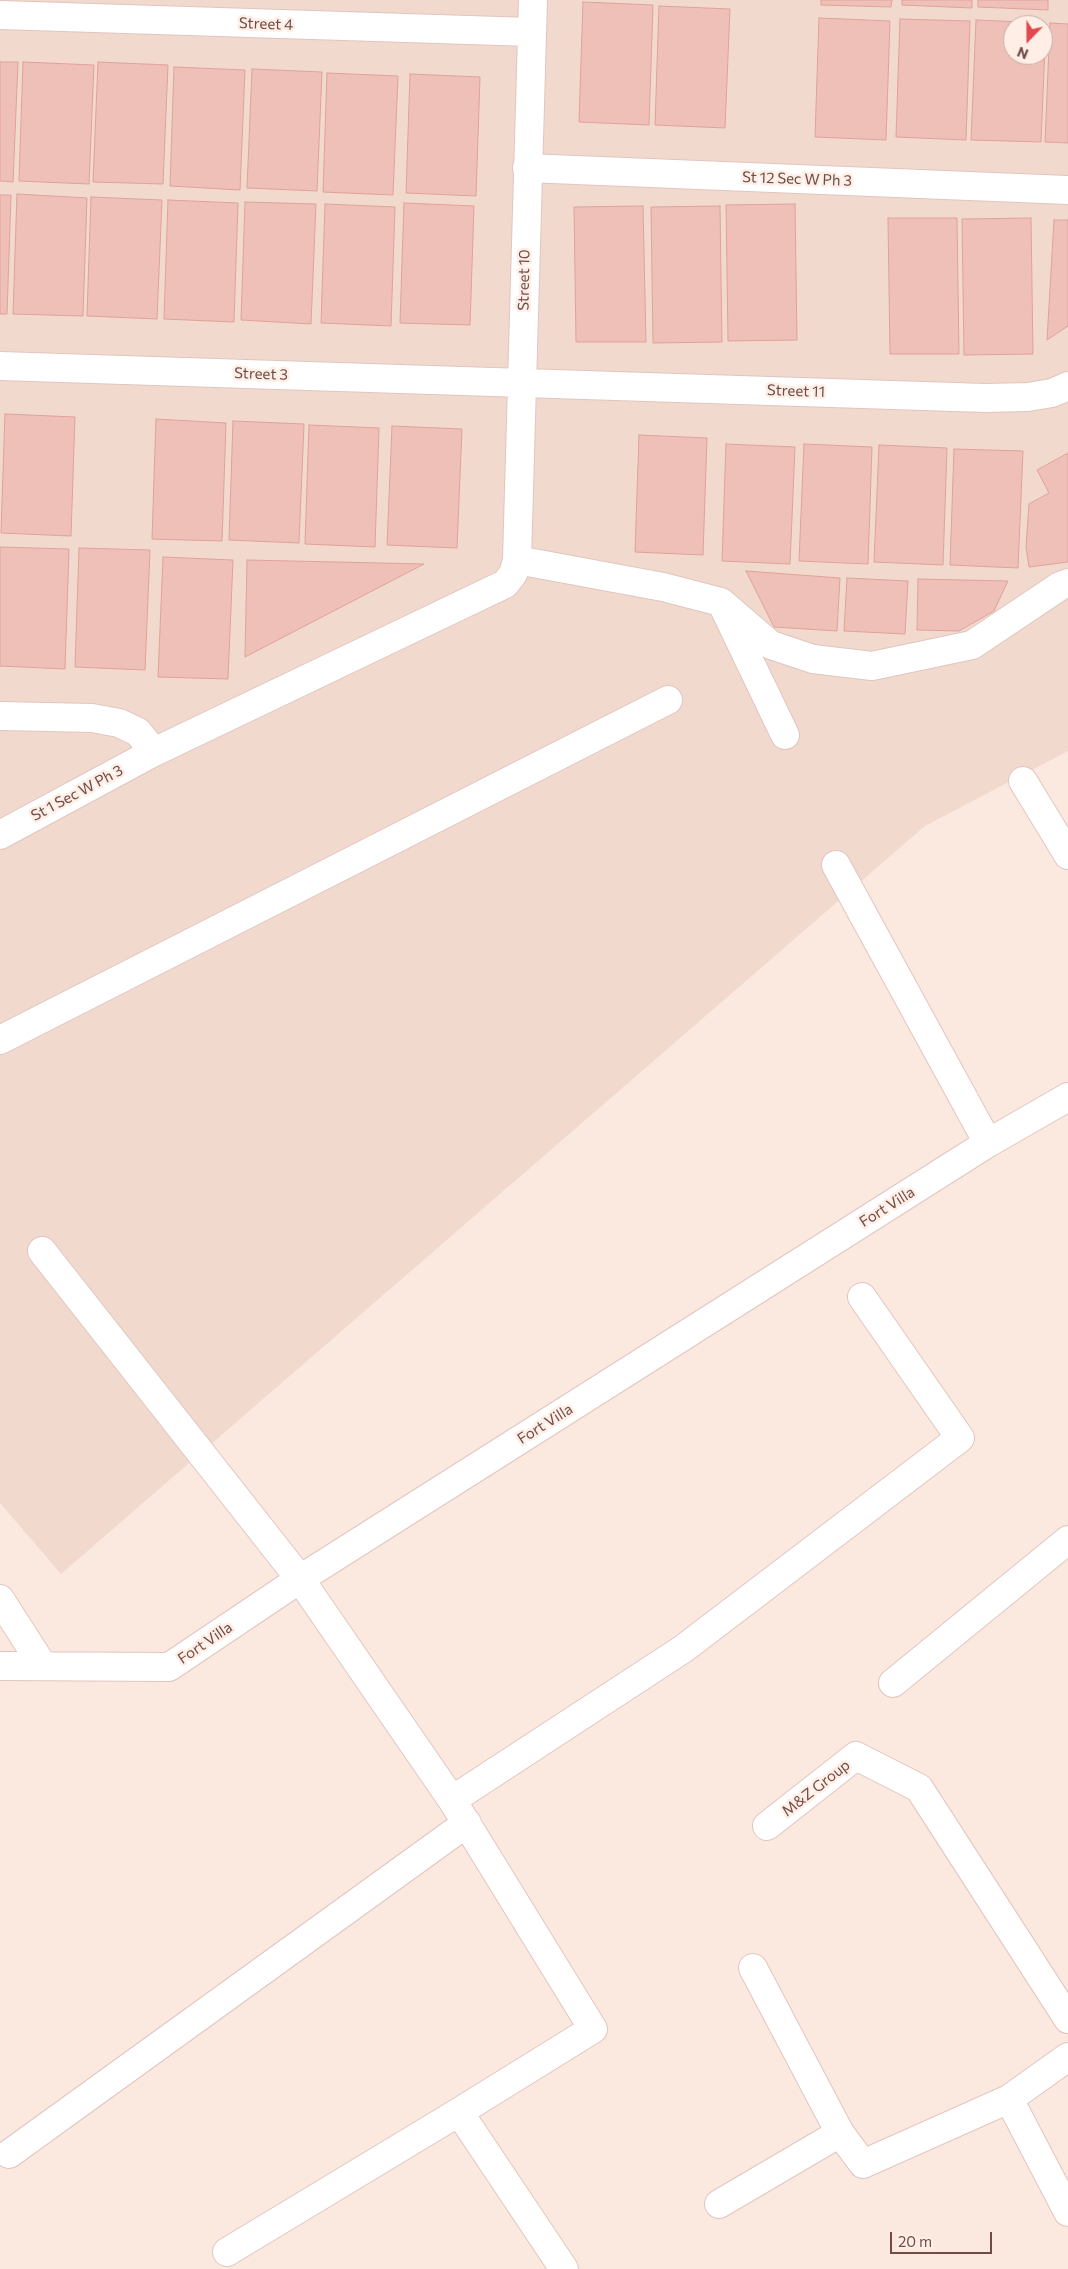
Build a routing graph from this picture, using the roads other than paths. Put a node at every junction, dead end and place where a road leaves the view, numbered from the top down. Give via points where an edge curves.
1 (533, 0) edge
2 (0, 15) edge
3 (531, 32) junction
4 (527, 168) junction
5 (1068, 190) edge
6 (0, 366) edge
7 (522, 382) junction
8 (1068, 386) edge
9 (517, 560) junction
10 (1068, 583) edge
11 (721, 602) junction
12 (668, 700) dead end
13 (0, 716) edge
14 (785, 735) dead end
15 (154, 752) junction
16 (1023, 782) dead end
17 (0, 835) edge
18 (1068, 855) edge
19 (836, 865) dead end
20 (0, 1040) edge
21 (1068, 1097) edge
22 (988, 1143) junction
23 (42, 1251) dead end
24 (862, 1297) dead end
25 (1068, 1540) edge
26 (300, 1579) junction
27 (0, 1599) edge
28 (0, 1666) edge
29 (43, 1666) junction
30 (893, 1683) dead end
31 (452, 1800) junction
32 (467, 1823) junction
33 (767, 1826) dead end
34 (753, 1968) dead end
35 (1068, 2019) edge
36 (1068, 2057) edge
37 (1009, 2099) junction
38 (460, 2112) junction
39 (840, 2134) junction
40 (9, 2154) dead end
41 (719, 2204) dead end
42 (1068, 2212) edge
43 (227, 2252) dead end
44 (564, 2269) edge

1 - 3 street, Street 10
2 - 3 street, Street 4
3 - 4 street, Street 10
4 - 5 street, St 12 Sec W Ph 3
4 - 7 street, Street 10
6 - 7 street, Street 3
7 - 8 street, Street 11 via 986,398 1028,397 1052,393
7 - 9 street, Street 10
9 - 11 street via 664,587
9 - 15 street, St 1 Sec W Ph 3 via 513,574 505,584
10 - 11 street via 972,645 872,666 813,659 771,644
11 - 14 street
12 - 20 street
13 - 15 street via 92,718 119,723 138,732
15 - 17 street, St 1 Sec W Ph 3
16 - 18 street
19 - 22 street
21 - 22 street, Fort Villa
22 - 26 street, Fort Villa
23 - 26 street
24 - 31 street via 960,1438 683,1649
25 - 30 street
26 - 29 street, Fort Villa via 169,1667
26 - 31 street
27 - 29 street
28 - 29 street, Fort Villa
31 - 32 street
32 - 38 street via 593,2029
32 - 40 street
33 - 35 street, M&Z Group via 856,1756 919,1788
34 - 39 street
36 - 37 street
37 - 39 street via 863,2164
37 - 42 street
38 - 43 street
38 - 44 street
39 - 41 street

